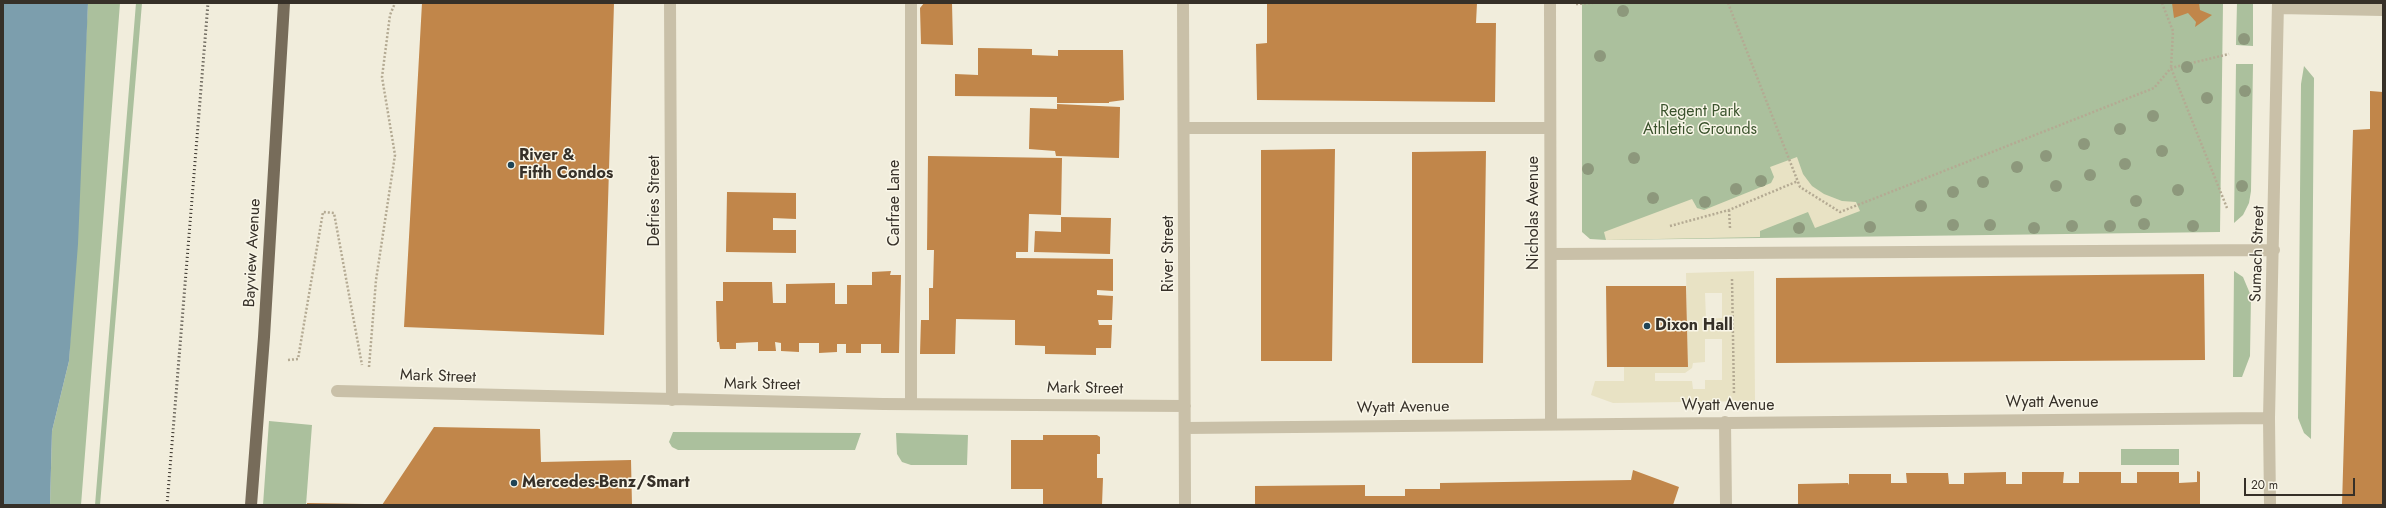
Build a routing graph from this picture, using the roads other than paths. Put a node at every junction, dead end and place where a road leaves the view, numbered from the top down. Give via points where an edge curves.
1 (284, 3) edge
2 (670, 3) edge
3 (911, 3) edge
4 (1183, 3) edge
5 (1550, 3) edge
6 (2278, 6) edge
7 (2383, 10) edge
8 (1184, 128) junction
9 (1550, 128) junction
10 (2274, 250) junction
11 (1550, 254) junction
12 (337, 391) dead end
13 (672, 400) junction
14 (911, 403) junction
15 (1185, 406) junction
16 (2269, 418) junction
17 (1551, 422) junction
18 (1725, 422) junction
19 (1186, 428) junction
20 (251, 505) edge
21 (1185, 505) edge
22 (1726, 505) edge
23 (2270, 505) edge

1 - 20 main road, Bayview Avenue
2 - 13 street, Defries Street
3 - 14 street, Carfrae Lane
4 - 8 street, River Street
5 - 9 street, Nicholas Avenue
6 - 7 street
6 - 10 street, Sumach Street
8 - 9 street
8 - 15 street, River Street
9 - 11 street, Nicholas Avenue
10 - 11 street
10 - 16 street, Sumach Street
11 - 17 street, Nicholas Avenue
12 - 13 street, Mark Street
13 - 14 street, Mark Street
14 - 15 street, Mark Street
15 - 19 street, River Street
16 - 18 street, Wyatt Avenue
16 - 23 street, Sumach Street
17 - 18 street, Wyatt Avenue
17 - 19 street, Wyatt Avenue
18 - 22 street
19 - 21 street, River Street

